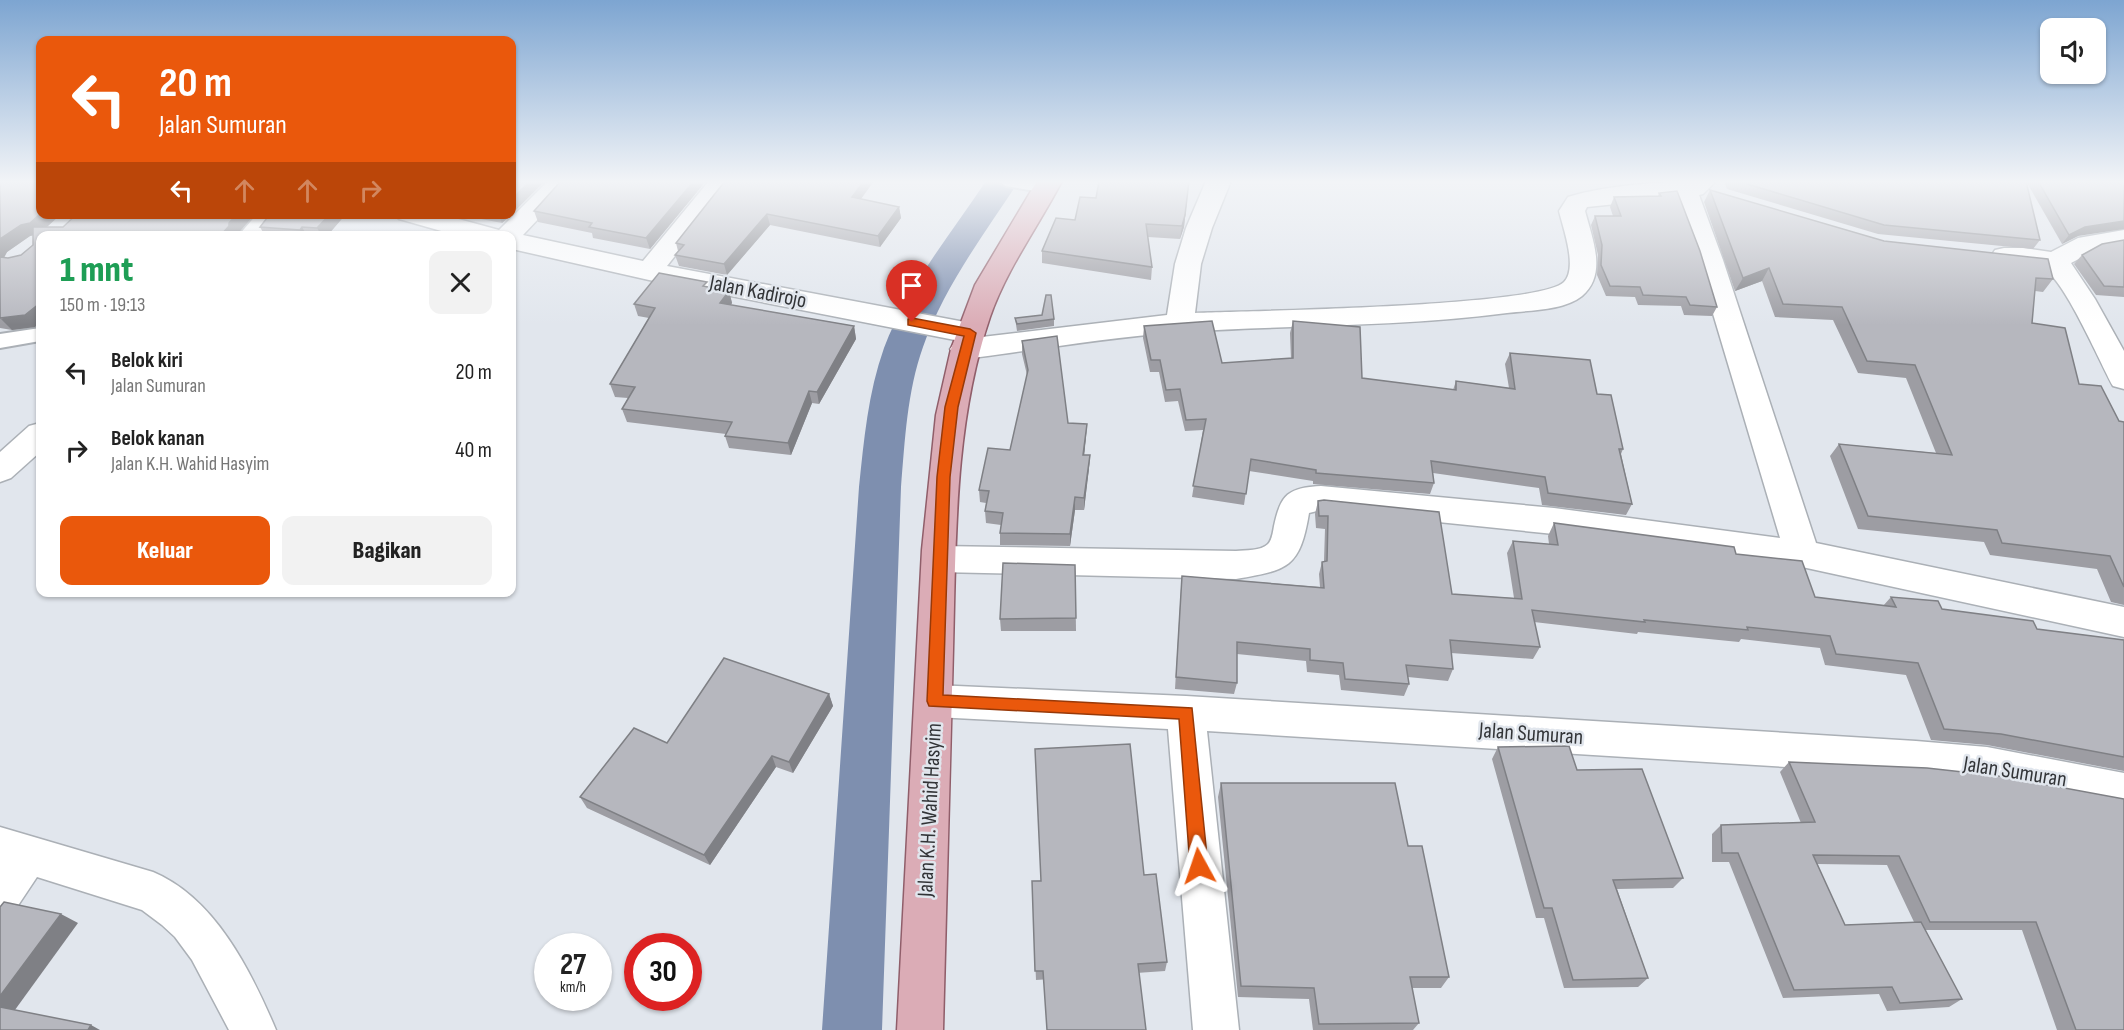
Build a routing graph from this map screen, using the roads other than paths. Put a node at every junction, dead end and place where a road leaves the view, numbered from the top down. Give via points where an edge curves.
1 (683, 229) edge
2 (1018, 229) edge
3 (1199, 229) edge
4 (1576, 229) edge
5 (1703, 229) edge
6 (2124, 238) edge
7 (516, 242) edge
8 (1981, 254) edge
9 (2054, 262) junction
10 (649, 271) junction
11 (1180, 323) junction
12 (36, 336) edge
13 (966, 338) junction
14 (0, 341) edge
15 (2124, 379) edge
16 (36, 438) edge
17 (0, 470) edge
18 (1802, 554) junction
19 (939, 559) junction
20 (2124, 622) edge
21 (935, 701) junction
22 (1186, 713) junction
23 (2124, 791) edge
24 (14, 850) edge
25 (0, 896) edge
26 (254, 1030) edge
27 (920, 1030) edge
28 (1216, 1030) edge

1 - 10 street
2 - 13 main road, Jalan K.H. Wahid Hasyim
3 - 11 street via 1188,264
4 - 11 street, Jalan Kadirojo via 1583,266 1580,279 1574,289 1558,296 1464,310
5 - 18 street
6 - 9 street via 2087,244
7 - 10 street, Jalan Kadirojo
8 - 9 street
9 - 15 street via 2074,285
10 - 13 street, Jalan Kadirojo via 912,322
11 - 13 street, Jalan Kadirojo
12 - 14 lane
13 - 19 main road, Jalan K.H. Wahid Hasyim via 950,418
16 - 17 street
18 - 19 street via 1554,521 1321,498 1305,499 1294,507 1282,553 1272,559 1236,566
18 - 20 street
19 - 21 main road, Jalan K.H. Wahid Hasyim
21 - 22 street, Jalan Sumuran
21 - 27 main road, Jalan K.H. Wahid Hasyim
22 - 23 street, Jalan Sumuran via 1916,758 1987,765
22 - 28 street
24 - 25 street
24 - 26 street via 153,893 170,905 191,922

